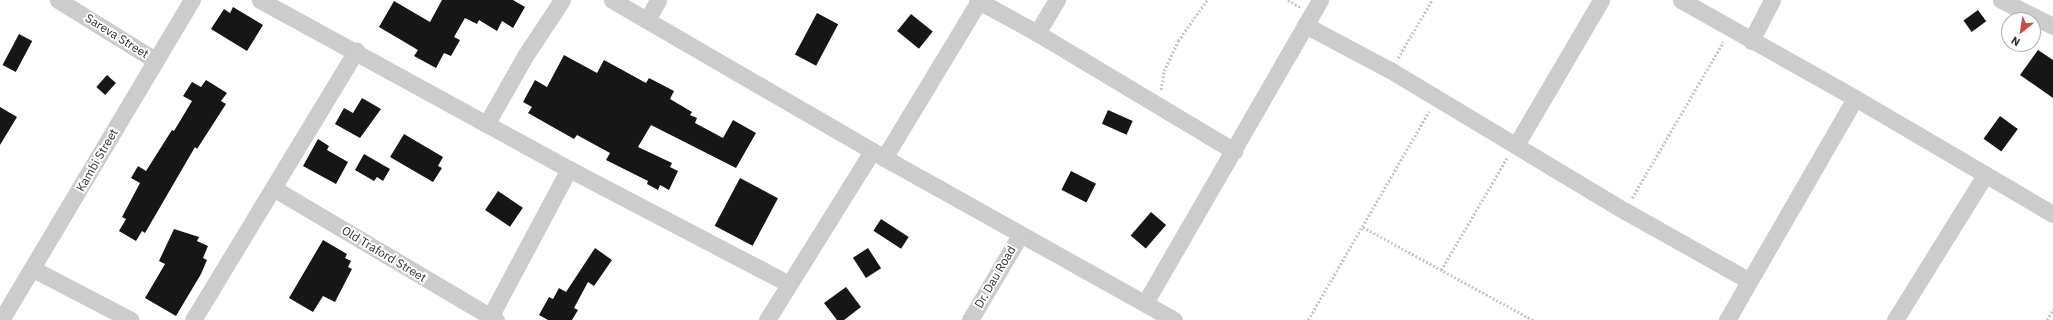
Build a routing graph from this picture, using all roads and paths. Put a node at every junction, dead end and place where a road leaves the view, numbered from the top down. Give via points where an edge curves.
1 (58, 0) edge
2 (192, 0) edge
3 (260, 0) edge
4 (562, 0) edge
5 (612, 0) edge
6 (658, 0) edge
7 (978, 0) edge
8 (1057, 0) edge
9 (1207, 0) edge
10 (1320, 0) edge
11 (1432, 0) edge
12 (1601, 0) edge
13 (1681, 0) edge
14 (1772, 0) edge
15 (2001, 0) edge
16 (647, 20) junction
17 (1305, 25) junction
18 (2053, 26) edge
19 (1730, 29) junction
20 (1037, 33) junction
21 (1751, 41) junction
22 (356, 51) junction
23 (156, 60) junction
24 (1390, 70) junction
25 (1436, 97) junction
26 (1855, 98) junction
27 (1159, 106) junction
28 (487, 123) junction
29 (1516, 145) junction
30 (1234, 151) junction
31 (878, 155) junction
32 (569, 169) junction
33 (1985, 175) junction
34 (273, 188) junction
35 (1625, 211) junction
36 (2053, 214) edge
37 (1363, 227) junction
38 (1020, 235) junction
39 (33, 269) junction
40 (1441, 270) junction
41 (1748, 280) junction
42 (787, 284) junction
43 (1145, 303) junction
44 (2053, 308) edge
45 (493, 318) edge
46 (1, 320) edge
47 (131, 320) edge
48 (193, 320) edge
49 (767, 320) edge
50 (970, 320) edge
51 (1174, 320) edge
52 (1308, 320) edge
53 (1533, 320) edge
54 (1727, 320) edge
55 (1895, 320) edge
56 (2047, 320) edge

1 - 23 street, Sareva Street
2 - 23 street, Kambi Street
3 - 22 street
4 - 28 street via 525,56
5 - 16 street
6 - 16 street
7 - 20 street
7 - 31 street
8 - 20 street
9 - 27 path via 1178,41 1164,71
10 - 17 street
11 - 24 path
12 - 29 street
13 - 19 street
14 - 21 street
15 - 18 street
16 - 31 street
17 - 24 street
17 - 30 street
19 - 21 street
19 - 35 path
20 - 27 street
21 - 26 street
22 - 28 street
22 - 34 street
23 - 39 street, Kambi Street
24 - 25 street
25 - 29 street
25 - 37 path
26 - 33 street
26 - 41 street
27 - 30 street
28 - 32 street
29 - 35 street
29 - 40 path
30 - 43 street
31 - 38 street
31 - 42 street
32 - 42 street
32 - 45 street
33 - 36 street
33 - 55 street
34 - 45 street, Old Traford Street
34 - 48 street
35 - 41 street
37 - 40 path
37 - 52 path
38 - 43 street
38 - 50 street, Dr. Dau Road
39 - 46 street, Kambi Street
39 - 47 street
40 - 53 path
41 - 54 street
42 - 49 street
43 - 51 street
44 - 56 path

